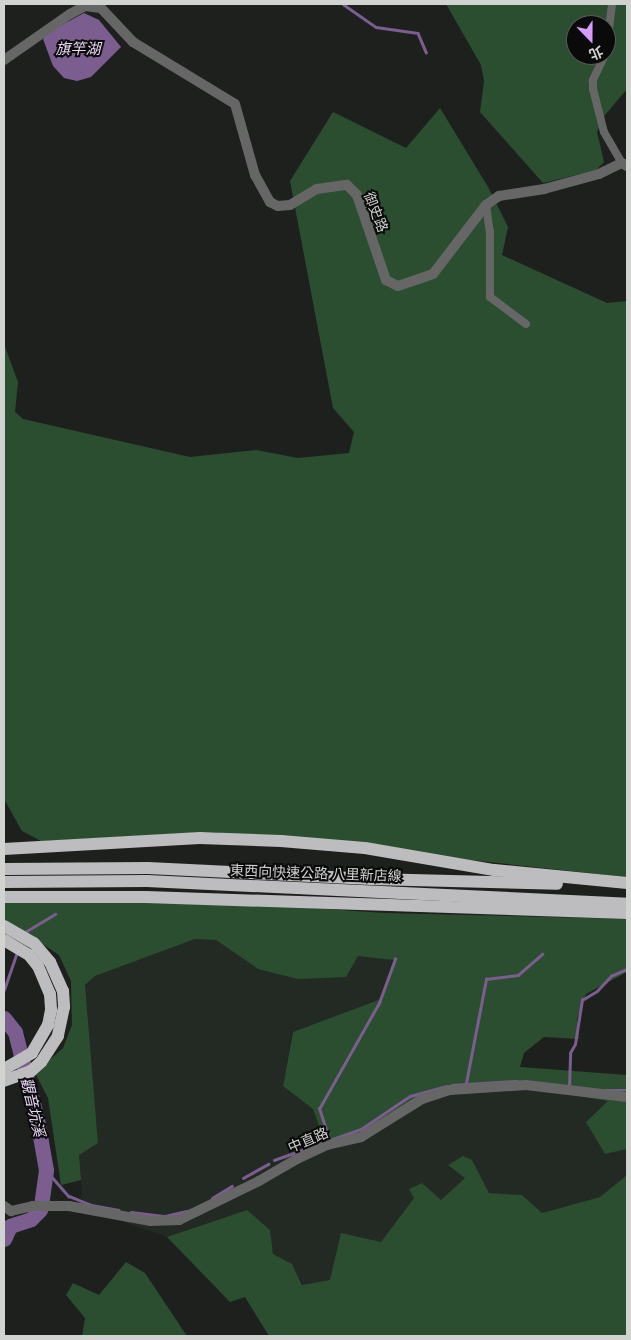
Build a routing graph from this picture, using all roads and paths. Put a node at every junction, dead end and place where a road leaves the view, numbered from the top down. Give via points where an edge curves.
1 (4, 60) edge
2 (600, 65) edge
3 (625, 165) edge
4 (486, 205) junction
5 (526, 324) dead end
6 (4, 849) edge
7 (4, 869) edge
8 (4, 882) edge
9 (627, 884) edge
10 (4, 897) edge
11 (627, 904) edge
12 (627, 913) edge
13 (4, 926) edge
14 (4, 940) edge
15 (4, 1069) edge
16 (4, 1081) edge
17 (627, 1097) edge
18 (4, 1206) edge

1 - 4 street, 御史路 via 70,14 85,6 101,8 133,42 235,104 252,168 270,202 278,206 290,204 317,189 347,185 357,195 382,271 391,284 405,284 433,274
2 - 3 street via 593,89 604,132
3 - 4 street, 御史路 via 544,189 499,196
4 - 5 street via 490,232 490,297
6 - 9 highway via 117,840 281,840 365,848 494,870
7 - 9 highway, 東西向快速公路 八里新店線 via 246,872 372,879
8 - 11 highway, 東西向快速公路 八里新店線 via 147,881
10 - 12 highway via 146,897
13 - 16 highway via 34,943 50,962 63,991 64,1006 58,1036 41,1062 31,1071
14 - 15 highway via 29,955 38,966 50,994 51,1010 48,1025 32,1053
17 - 18 street, 中直路 via 526,1085 450,1090 422,1099 361,1137 327,1145 296,1159 179,1220 150,1221 69,1206 34,1206 11,1211

